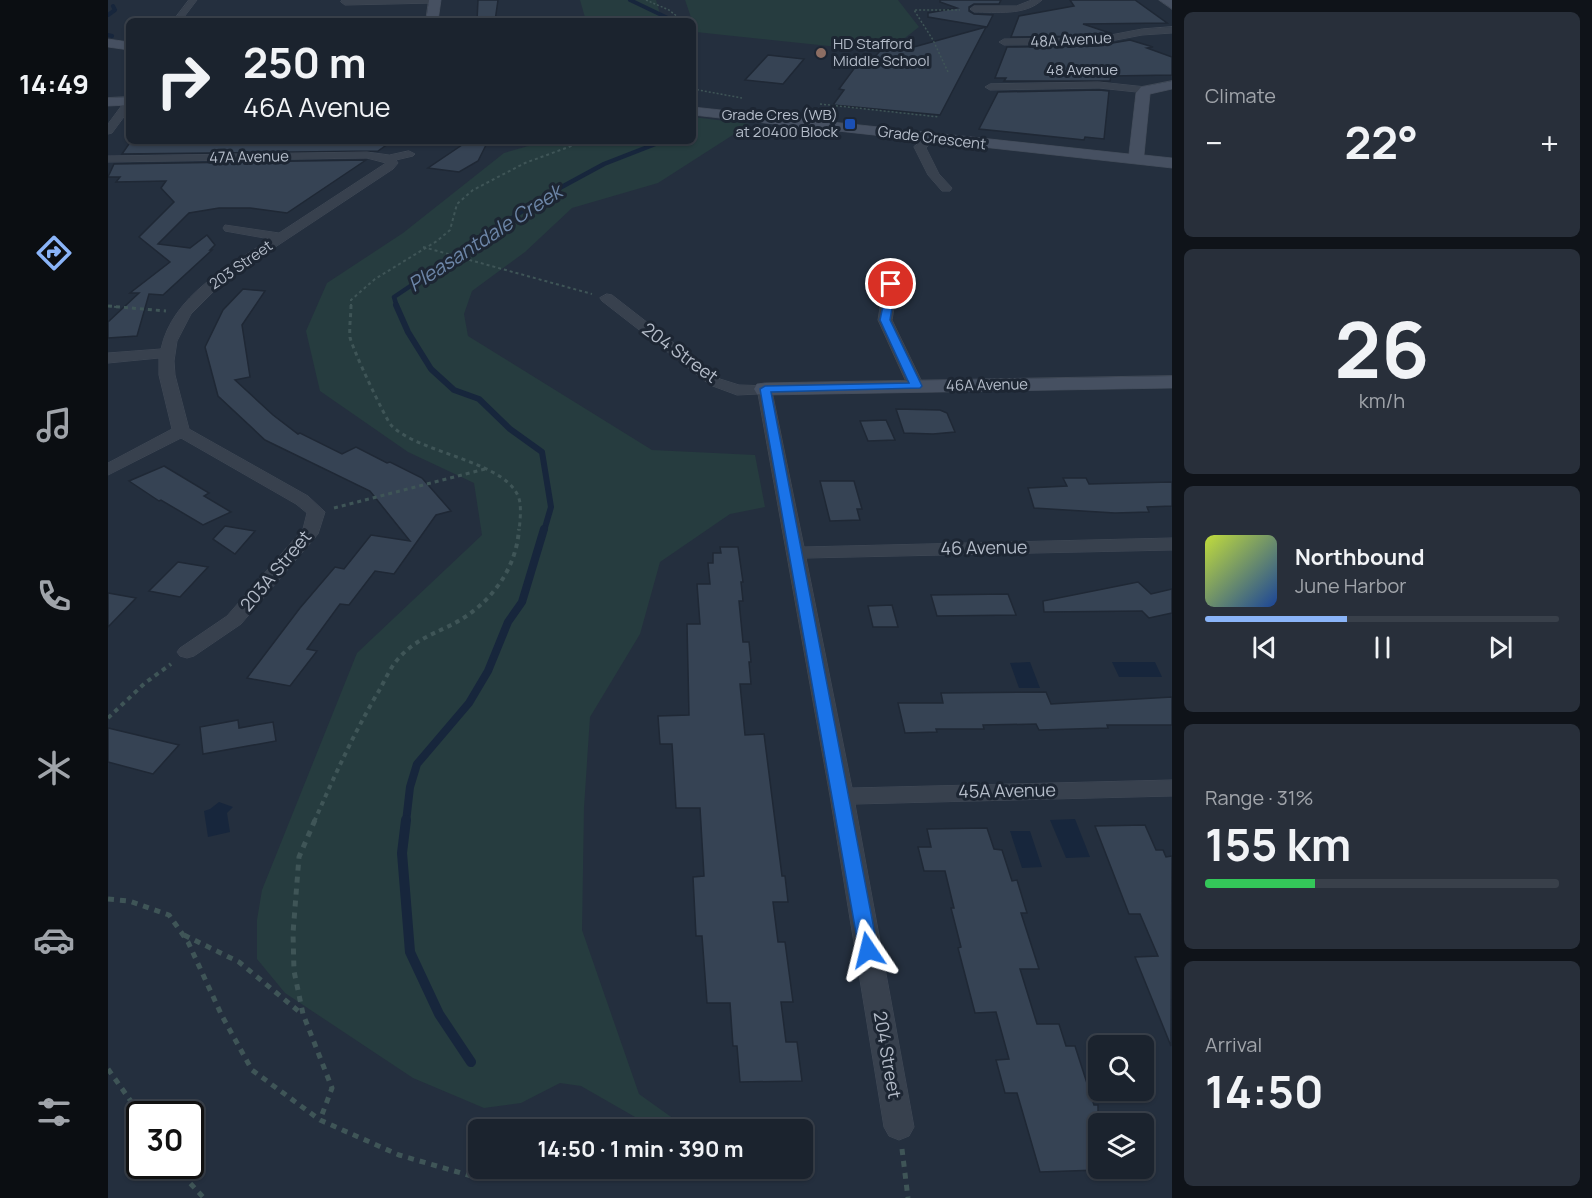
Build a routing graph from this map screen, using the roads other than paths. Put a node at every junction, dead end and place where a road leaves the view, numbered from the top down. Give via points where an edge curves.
1 (192, 0) edge
2 (435, 0) edge
3 (1038, 0) edge
4 (1165, 0) edge
5 (345, 2) dead end
6 (1172, 5) edge
7 (974, 9) dead end
8 (179, 18) edge
9 (432, 18) edge
10 (1172, 30) edge
11 (1004, 42) dead end
12 (108, 43) edge
13 (126, 46) edge
14 (1172, 85) edge
15 (990, 87) dead end
16 (1146, 90) junction
17 (108, 102) edge
18 (126, 102) edge
19 (126, 106) edge
20 (696, 111) edge
21 (108, 131) edge
22 (931, 137) junction
23 (410, 154) dead end
24 (389, 158) junction
25 (108, 159) edge
26 (1136, 160) junction
27 (1172, 163) edge
28 (946, 188) dead end
29 (229, 228) dead end
30 (280, 237) junction
31 (891, 284) dead end
32 (607, 298) road end
33 (166, 353) junction
34 (108, 358) edge
35 (1172, 381) edge
36 (916, 386) junction
37 (765, 389) junction
38 (181, 431) junction
39 (108, 470) edge
40 (1172, 544) edge
41 (795, 553) junction
42 (187, 652) road end
43 (1172, 788) edge
44 (842, 795) junction
45 (899, 1127) road end

1 - 8 street
2 - 5 street
2 - 9 street
3 - 7 street via 1015,8
4 - 6 street
10 - 11 street, 48A Avenue via 1095,41
12 - 13 street
14 - 16 street, 48 Avenue
15 - 16 street, 48 Avenue via 1099,85
16 - 26 street
17 - 18 street
19 - 21 street
20 - 22 street, Grade Crescent
22 - 26 street, Grade Crescent
22 - 28 street via 920,147 934,175
23 - 24 street
24 - 25 street, 47A Avenue via 367,155
24 - 30 street, 203 Street via 392,163 388,167
26 - 27 street, Grade Crescent
29 - 30 street
30 - 33 street, 203 Street via 198,297 182,317
31 - 36 street via 885,320
32 - 37 street, 204 Street via 715,382 737,390
33 - 34 street
33 - 38 street, 203 Street via 166,375
35 - 36 street, 46A Avenue
36 - 37 street, 46A Avenue
37 - 41 street, 204 Street
38 - 39 street
38 - 42 street, 203A Street via 302,500 316,512 312,530 234,620
40 - 41 street, 46 Avenue
41 - 44 street, 204 Street
43 - 44 street, 45A Avenue
44 - 45 street, 204 Street

